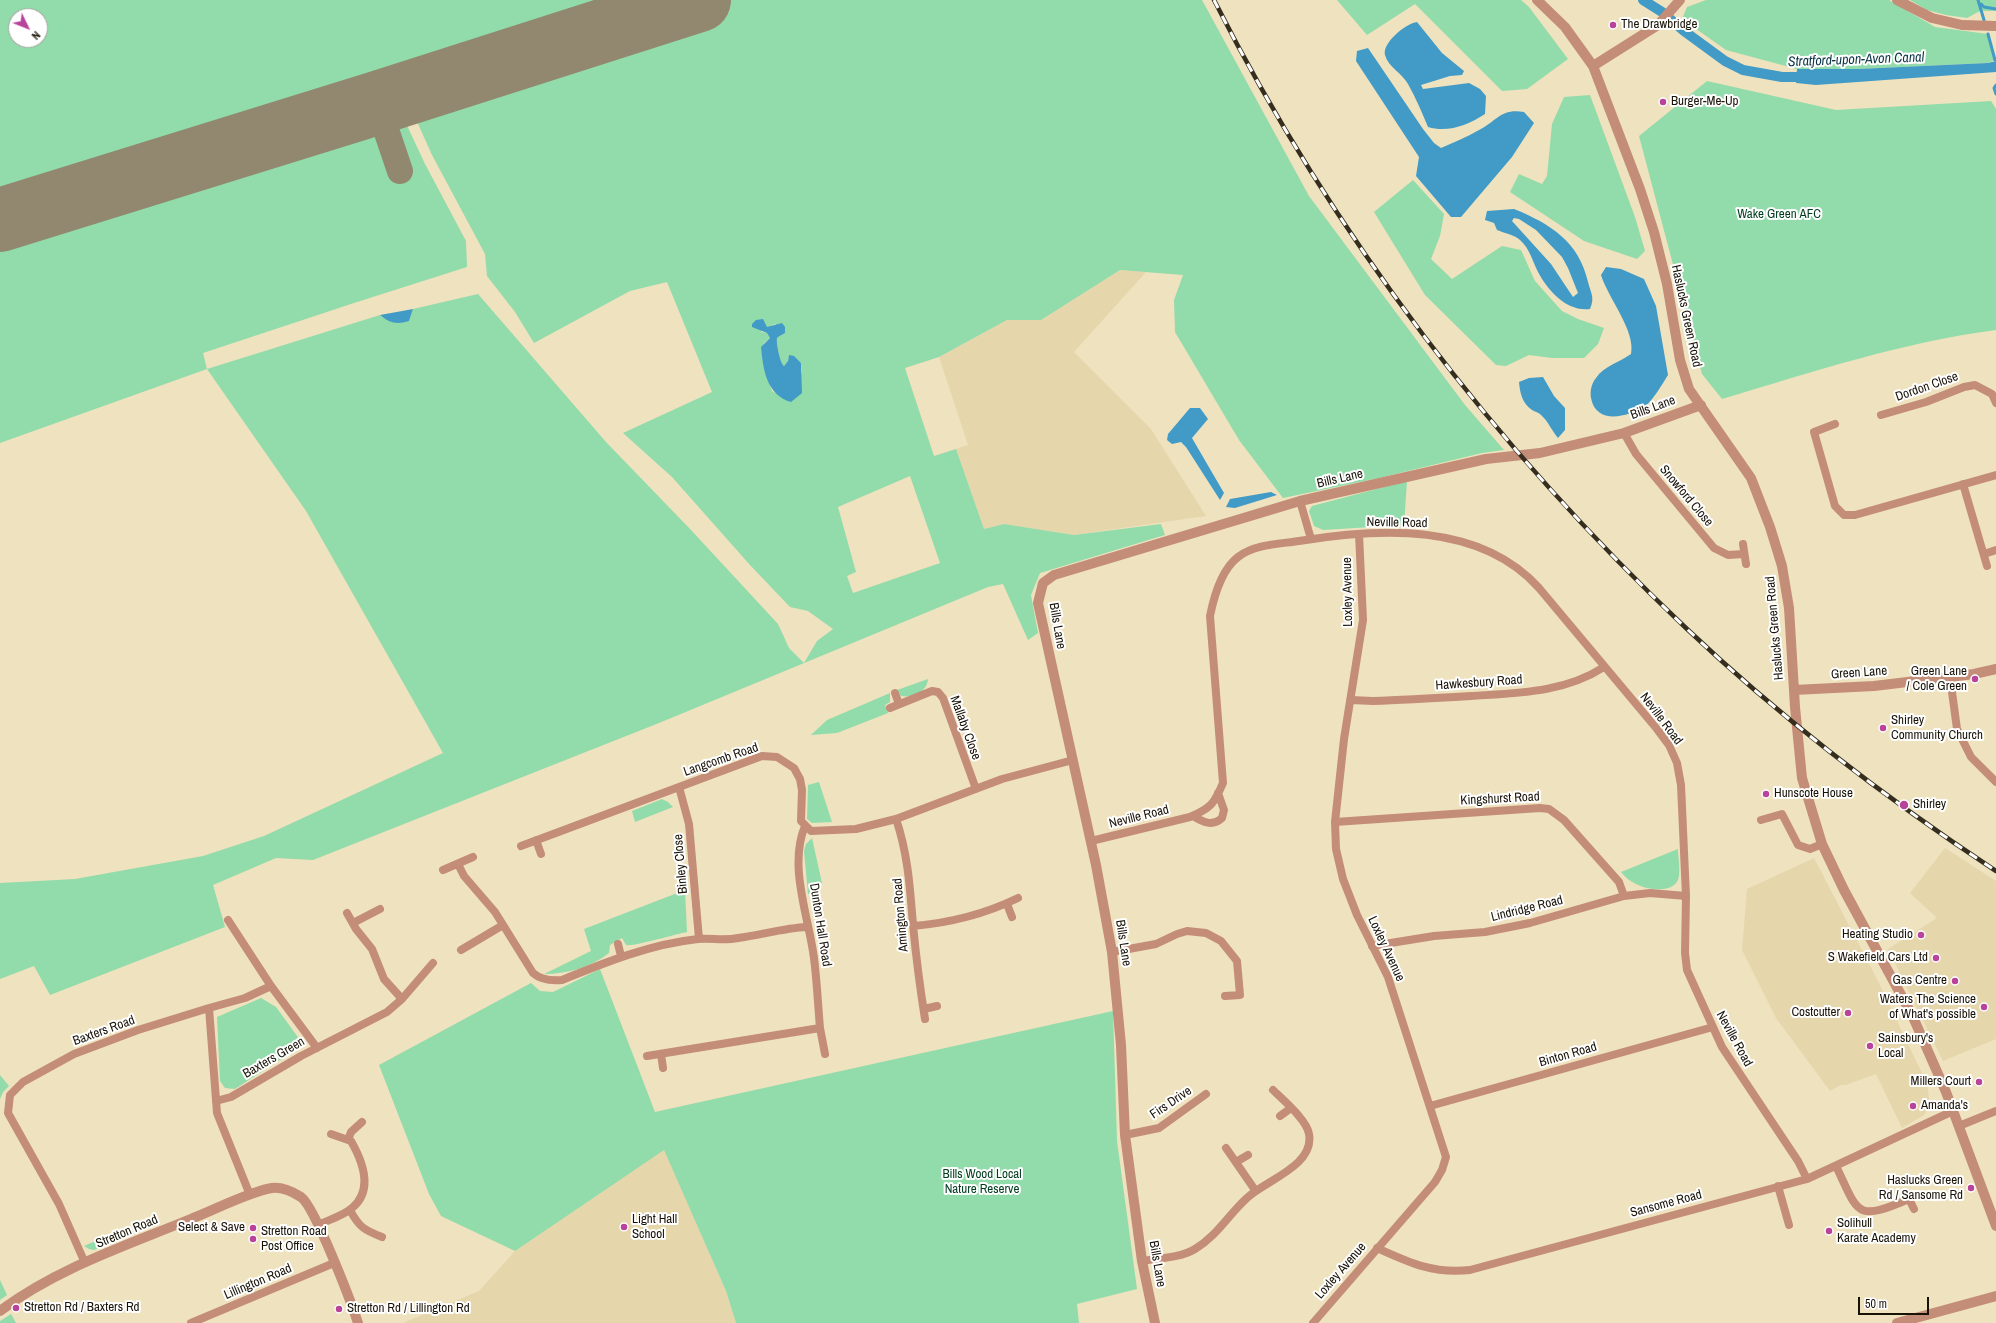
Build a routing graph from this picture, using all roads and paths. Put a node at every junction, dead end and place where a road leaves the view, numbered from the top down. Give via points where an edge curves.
1 (1537, 0) edge
2 (1680, 0) edge
3 (1897, 0) edge
4 (1996, 26) edge
5 (1593, 66) junction
6 (1996, 403) edge
7 (1700, 405) junction
8 (1880, 415) dead end
9 (1835, 424) dead end
10 (1624, 433) junction
11 (1996, 475) edge
12 (1963, 484) junction
13 (1300, 501) junction
14 (1359, 534) junction
15 (1311, 539) junction
16 (1743, 544) dead end
17 (1996, 550) edge
18 (1744, 554) junction
19 (1984, 554) junction
20 (1746, 564) dead end
21 (1987, 566) dead end
22 (1604, 667) junction
23 (1996, 669) edge
24 (1950, 677) junction
25 (1794, 690) junction
26 (894, 693) dead end
27 (1352, 700) junction
28 (899, 704) junction
29 (890, 708) dead end
30 (1073, 760) junction
31 (1996, 782) edge
32 (679, 787) junction
33 (976, 789) junction
34 (1218, 793) junction
35 (1193, 816) junction
36 (896, 819) junction
37 (1761, 820) dead end
38 (1335, 822) junction
39 (805, 826) junction
40 (536, 840) junction
41 (1090, 841) junction
42 (1822, 844) junction
43 (522, 846) dead end
44 (541, 854) dead end
45 (473, 857) dead end
46 (458, 864) junction
47 (443, 870) dead end
48 (1624, 896) junction
49 (1686, 896) junction
50 (1018, 898) dead end
51 (1007, 904) junction
52 (380, 909) dead end
53 (347, 913) dead end
54 (1012, 916) dead end
55 (228, 920) dead end
56 (353, 923) junction
57 (503, 925) junction
58 (807, 926) junction
59 (914, 926) junction
60 (699, 939) junction
61 (618, 944) dead end
62 (1372, 946) junction
63 (461, 950) dead end
64 (1112, 952) junction
65 (621, 956) junction
66 (433, 964) dead end
67 (271, 986) junction
68 (1225, 996) dead end
69 (402, 999) junction
70 (937, 1006) dead end
71 (209, 1008) junction
72 (924, 1009) junction
73 (925, 1019) dead end
74 (1713, 1027) junction
75 (820, 1028) junction
76 (317, 1048) junction
77 (661, 1054) junction
78 (825, 1054) dead end
79 (648, 1056) dead end
80 (663, 1068) dead end
81 (1273, 1090) dead end
82 (1206, 1094) dead end
83 (216, 1101) junction
84 (1430, 1106) junction
85 (1291, 1108) junction
86 (1953, 1111) junction
87 (1996, 1111) edge
88 (8, 1113) junction
89 (1280, 1116) dead end
90 (0, 1117) edge
91 (362, 1122) dead end
92 (1959, 1126) junction
93 (331, 1134) dead end
94 (1125, 1135) junction
95 (348, 1140) junction
96 (1226, 1148) dead end
97 (1248, 1155) dead end
98 (1236, 1162) junction
99 (1836, 1166) junction
100 (1807, 1179) junction
101 (1778, 1186) junction
102 (1255, 1190) junction
103 (250, 1195) junction
104 (1914, 1209) dead end
105 (350, 1210) junction
106 (1788, 1224) dead end
107 (318, 1225) junction
108 (1996, 1226) edge
109 (382, 1238) dead end
110 (1377, 1248) junction
111 (1142, 1260) junction
112 (85, 1263) junction
113 (334, 1263) junction
114 (1996, 1296) edge
115 (0, 1311) edge
116 (191, 1323) edge
117 (358, 1323) edge
118 (1155, 1323) edge
119 (1314, 1323) edge
120 (1897, 1323) edge

1 - 5 street, Haslucks Green Road via 1565,27
2 - 5 street via 1658,25
3 - 4 street via 1932,18 1962,25
5 - 7 street, Haslucks Green Road via 1640,189 1667,284 1680,360 1689,389
6 - 8 street, Dordon Close via 1992,394 1975,385
7 - 10 street, Bills Lane
7 - 25 street, Haslucks Green Road via 1751,478 1772,533 1782,566 1789,608
9 - 12 street via 1814,432 1835,506 1844,515 1855,515
10 - 13 street, Bills Lane via 1540,453 1486,459
10 - 18 street, Snowford Close via 1636,454 1714,548 1728,555
11 - 12 street
12 - 19 street
13 - 15 street
13 - 30 street, Bills Lane via 1054,576 1043,583 1038,603
14 - 15 street, Neville Road
14 - 22 street, Neville Road via 1421,533 1448,537 1505,559 1527,575
14 - 27 street, Loxley Avenue via 1363,620
15 - 34 street, Neville Road via 1260,547 1238,557 1220,582 1213,598 1210,616 1223,783
16 - 18 street
17 - 19 street
18 - 20 street
19 - 21 street
22 - 27 street, Hawkesbury Road via 1588,677 1560,686 1522,693 1373,702
22 - 49 street, Neville Road via 1657,729 1669,745 1677,763 1681,785
23 - 24 street, Green Lane
24 - 25 street, Green Lane via 1874,686
24 - 31 street via 1958,730 1971,757
25 - 42 street, Haslucks Green Road via 1802,778
26 - 28 street
27 - 38 street, Loxley Avenue via 1344,739
28 - 29 street, Mallaby Close
28 - 33 street, Mallaby Close via 932,691 938,692 943,698
30 - 33 street via 1002,779
30 - 41 street, Bills Lane
32 - 39 street, Langcomb Road via 762,756 777,757 794,768 800,779 800,815
32 - 40 street, Langcomb Road
32 - 60 street, Binley Close via 689,824
33 - 36 street
34 - 35 street, Neville Road via 1205,811
34 - 35 street, Neville Road via 1224,810 1222,818 1210,824
35 - 41 street, Neville Road
36 - 39 street via 856,829 811,831
36 - 59 street, Amington Road via 904,842 909,870
37 - 42 street via 1782,814 1798,845 1810,849
38 - 48 street, Kingshurst Road via 1549,809 1564,820 1619,882
38 - 62 street, Loxley Avenue via 1336,849 1343,879
39 - 58 street, Dunton Hall Road via 799,852 800,883
40 - 43 street, Langcomb Road
40 - 44 street
41 - 64 street, Bills Lane
42 - 86 street, Haslucks Green Road via 1913,1017
45 - 46 street
46 - 47 street
46 - 57 street via 464,876
48 - 49 street, Lindridge Road via 1650,893
48 - 62 street, Lindridge Road via 1530,923 1485,932 1434,936
49 - 74 street, Neville Road via 1685,953 1688,970
50 - 51 street
51 - 54 street
51 - 59 street via 935,924
52 - 56 street
53 - 56 street
55 - 67 street, Baxters Green
56 - 69 street via 372,949 384,979
57 - 63 street
57 - 65 street via 538,978 562,980
58 - 60 street via 736,939
58 - 75 street, Dunton Hall Road via 814,958
59 - 72 street, Amington Road
60 - 65 street
61 - 65 street
62 - 84 street, Loxley Avenue via 1388,976
64 - 68 street via 1156,944 1177,934 1206,933 1221,941 1237,961 1240,995
64 - 94 street, Bills Lane via 1122,1045
66 - 69 street
67 - 71 street via 245,998
67 - 76 street, Baxters Green
69 - 76 street via 387,1012
70 - 72 street
71 - 83 street
71 - 88 street, Baxters Road via 138,1030 74,1054 23,1082 10,1095
72 - 73 street, Amington Road
74 - 84 street, Binton Road
74 - 100 street, Neville Road via 1722,1047 1798,1161
75 - 77 street
75 - 78 street, Dunton Hall Road
76 - 83 street, Baxters Green via 231,1097
77 - 79 street
77 - 80 street
81 - 85 street
82 - 94 street, Firs Drive via 1159,1128
83 - 103 street via 217,1113
84 - 110 street, Loxley Avenue via 1446,1157 1442,1170 1435,1182
85 - 89 street
85 - 102 street via 1303,1121 1309,1134 1309,1144 1304,1155 1287,1173
86 - 92 street, Haslucks Green Road
86 - 99 street, Sansome Road
87 - 92 street
88 - 90 street
88 - 112 street via 48,1183
91 - 95 street via 351,1132
92 - 108 street, Haslucks Green Road
93 - 95 street
94 - 111 street, Bills Lane
95 - 105 street via 361,1159 364,1170 364,1186 360,1200
96 - 98 street
97 - 98 street
98 - 102 street
99 - 100 street, Sansome Road
99 - 104 street via 1853,1202 1861,1210 1873,1212 1909,1199
100 - 101 street, Sansome Road
101 - 106 street
101 - 110 street, Sansome Road via 1470,1270 1433,1270 1408,1263
102 - 111 street via 1236,1208 1217,1232 1196,1248 1179,1255
103 - 107 street, Stretton Road via 272,1188 293,1193 303,1198
103 - 112 street, Stretton Road
105 - 107 street
105 - 109 street via 358,1224
107 - 113 street
110 - 119 street, Loxley Avenue
111 - 118 street, Bills Lane
112 - 115 street, Stretton Road via 33,1288
113 - 116 street, Lillington Road
113 - 117 street
114 - 120 street

